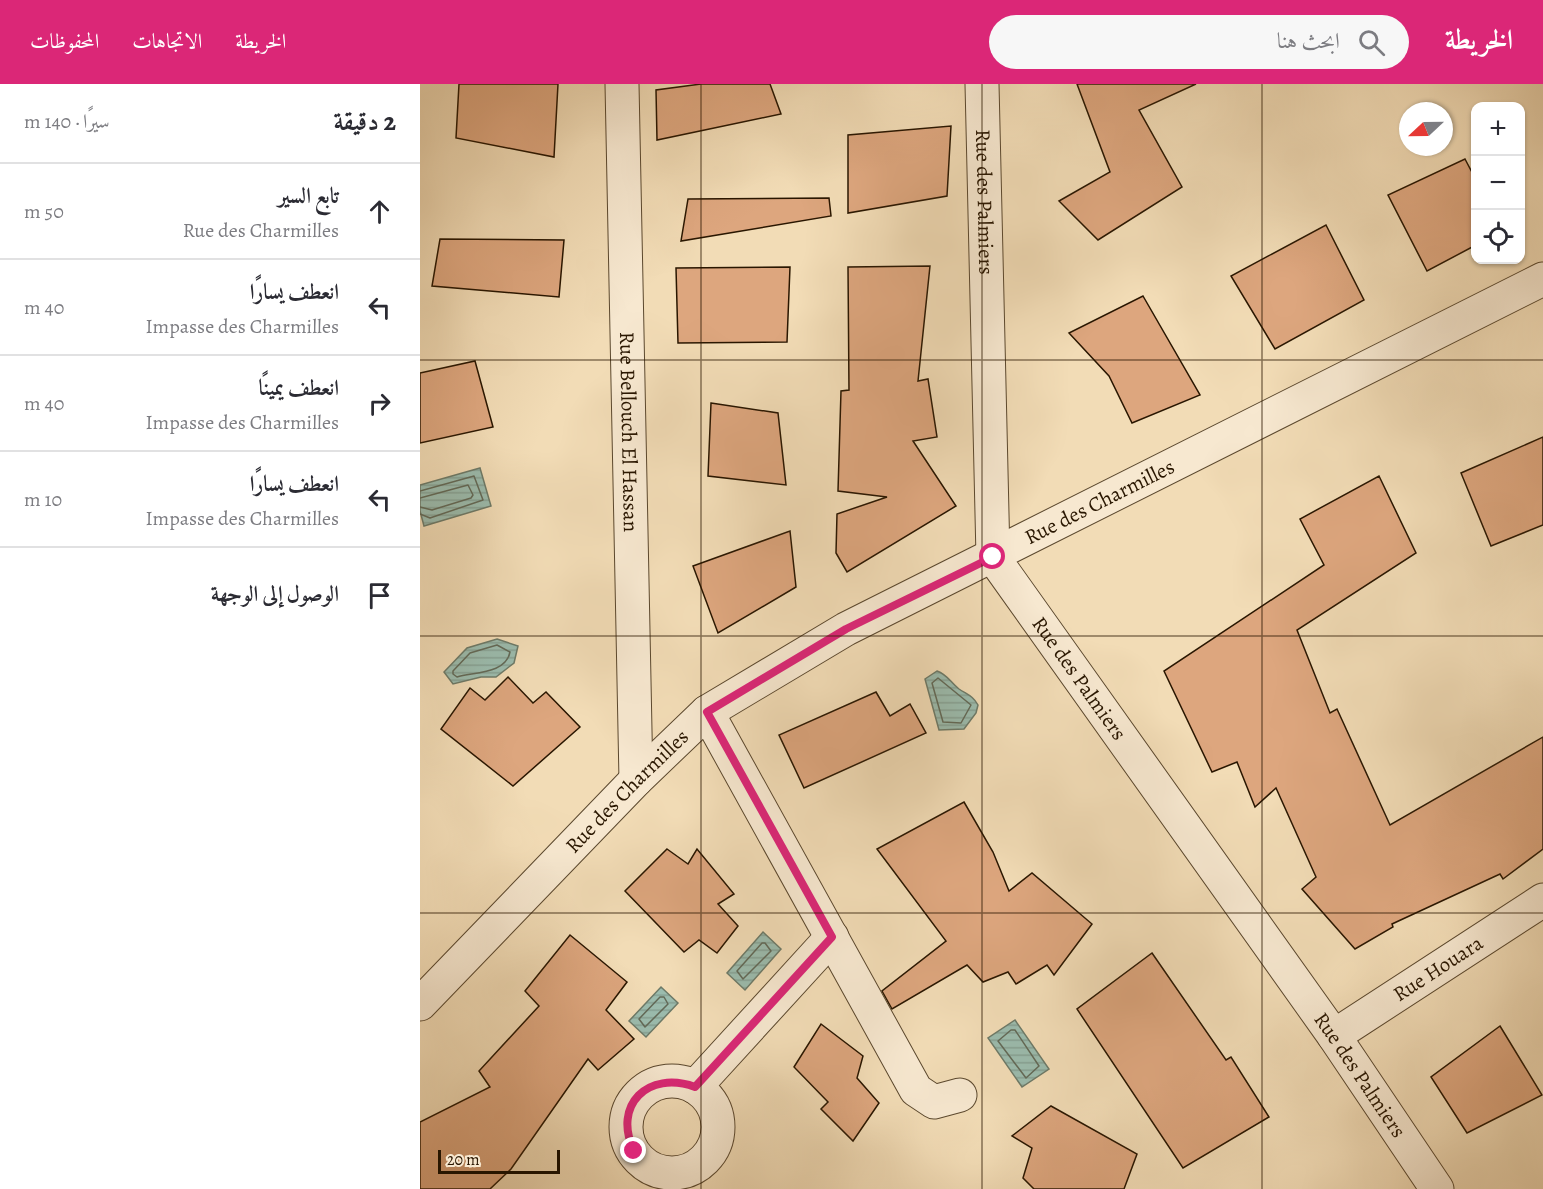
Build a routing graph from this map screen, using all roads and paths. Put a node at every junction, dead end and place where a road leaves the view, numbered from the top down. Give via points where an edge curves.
1 (622, 84) edge
2 (982, 84) edge
3 (1543, 279) edge
4 (993, 557) junction
5 (707, 712) junction
6 (636, 780) junction
7 (1543, 900) edge
8 (832, 937) junction
9 (420, 1004) edge
10 (1334, 1036) junction
11 (695, 1087) dead end
12 (960, 1095) dead end
13 (1437, 1189) edge

1 - 6 street, Rue Bellouch El Hassan
2 - 4 street, Rue des Palmiers
3 - 4 street, Rue des Charmilles
4 - 5 street, Rue des Charmilles via 846,629
4 - 10 street, Rue des Palmiers
5 - 6 street, Rue des Charmilles
5 - 8 street
6 - 9 street, Rue des Charmilles
7 - 10 street, Rue Houara
8 - 11 street
8 - 12 street via 916,1090 934,1102
10 - 13 street, Rue des Palmiers

